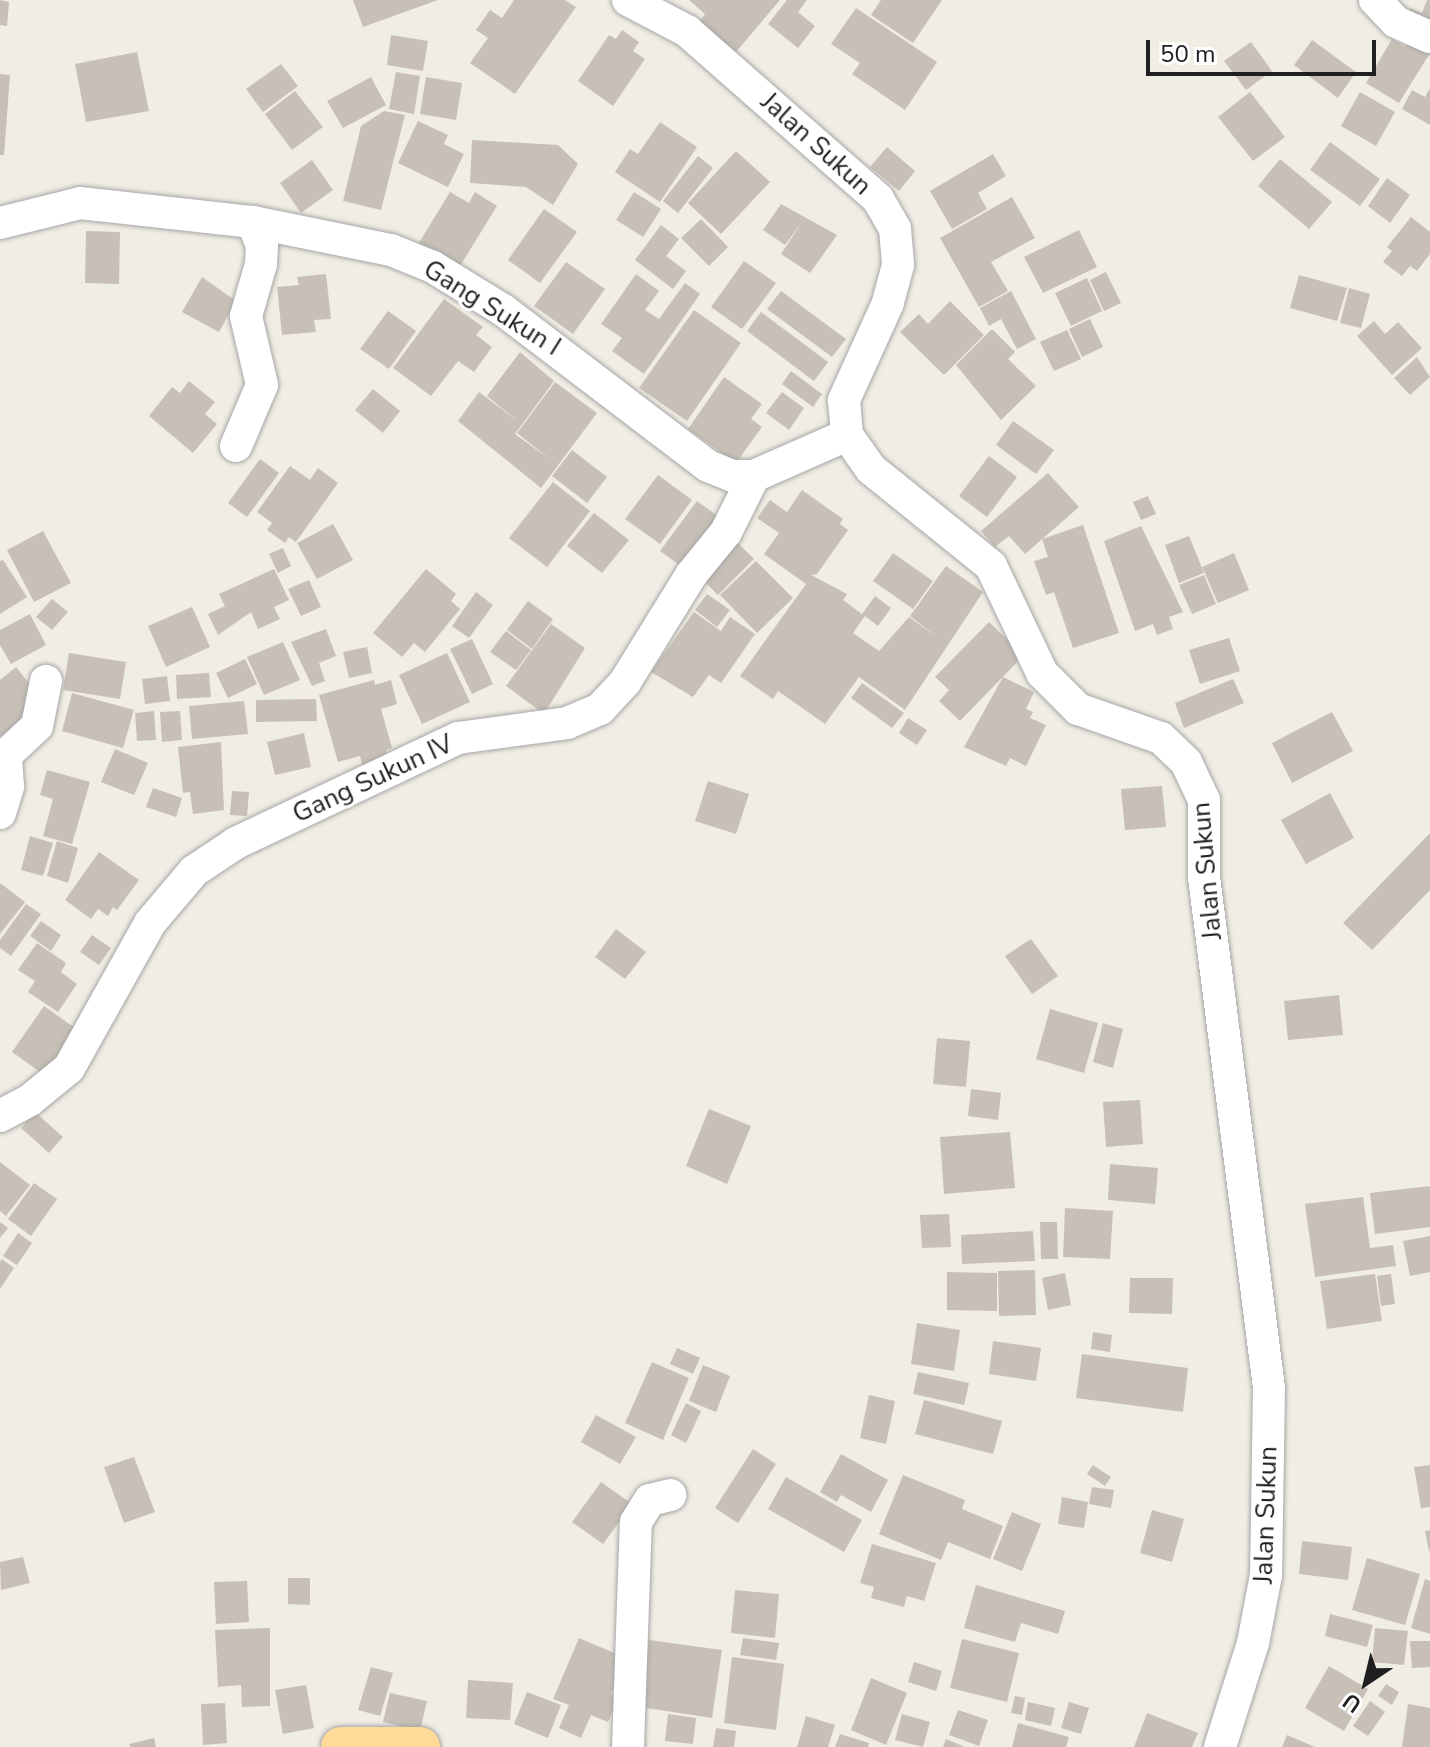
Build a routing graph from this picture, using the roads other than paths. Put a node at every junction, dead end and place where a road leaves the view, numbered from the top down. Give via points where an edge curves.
1 (1375, 0) edge
2 (645, 4) edge
3 (1430, 37) edge
4 (253, 222) junction
5 (0, 223) edge
6 (847, 435) junction
7 (236, 446) dead end
8 (754, 476) junction
9 (46, 681) dead end
10 (3, 751) edge
11 (0, 813) edge
12 (0, 1116) edge
13 (670, 1495) dead end
14 (341, 1747) edge
15 (420, 1747) edge
16 (628, 1747) edge
17 (1220, 1747) edge

1 - 3 street via 1396,22
2 - 6 street, Jalan Sukun via 720,58 878,199 895,229 898,265 888,303 844,400
4 - 5 street, Gang Sukun I via 80,203
4 - 7 street via 262,246 261,264 246,316 262,385
4 - 8 street, Gang Sukun I via 391,250 433,267 594,375 708,466 733,476
6 - 8 street
6 - 17 street, Jalan Sukun via 871,469 991,566 1051,682 1078,709 1161,738 1186,762 1204,800 1204,877 1269,1388 1266,1575 1253,1643
8 - 12 street, Gang Sukun IV via 726,532 691,575 625,682 600,709 567,723 458,738 225,850 194,871 150,923 69,1068
9 - 10 street via 37,726
10 - 11 street via 8,786
13 - 16 street via 650,1500 636,1522
14 - 15 main road

